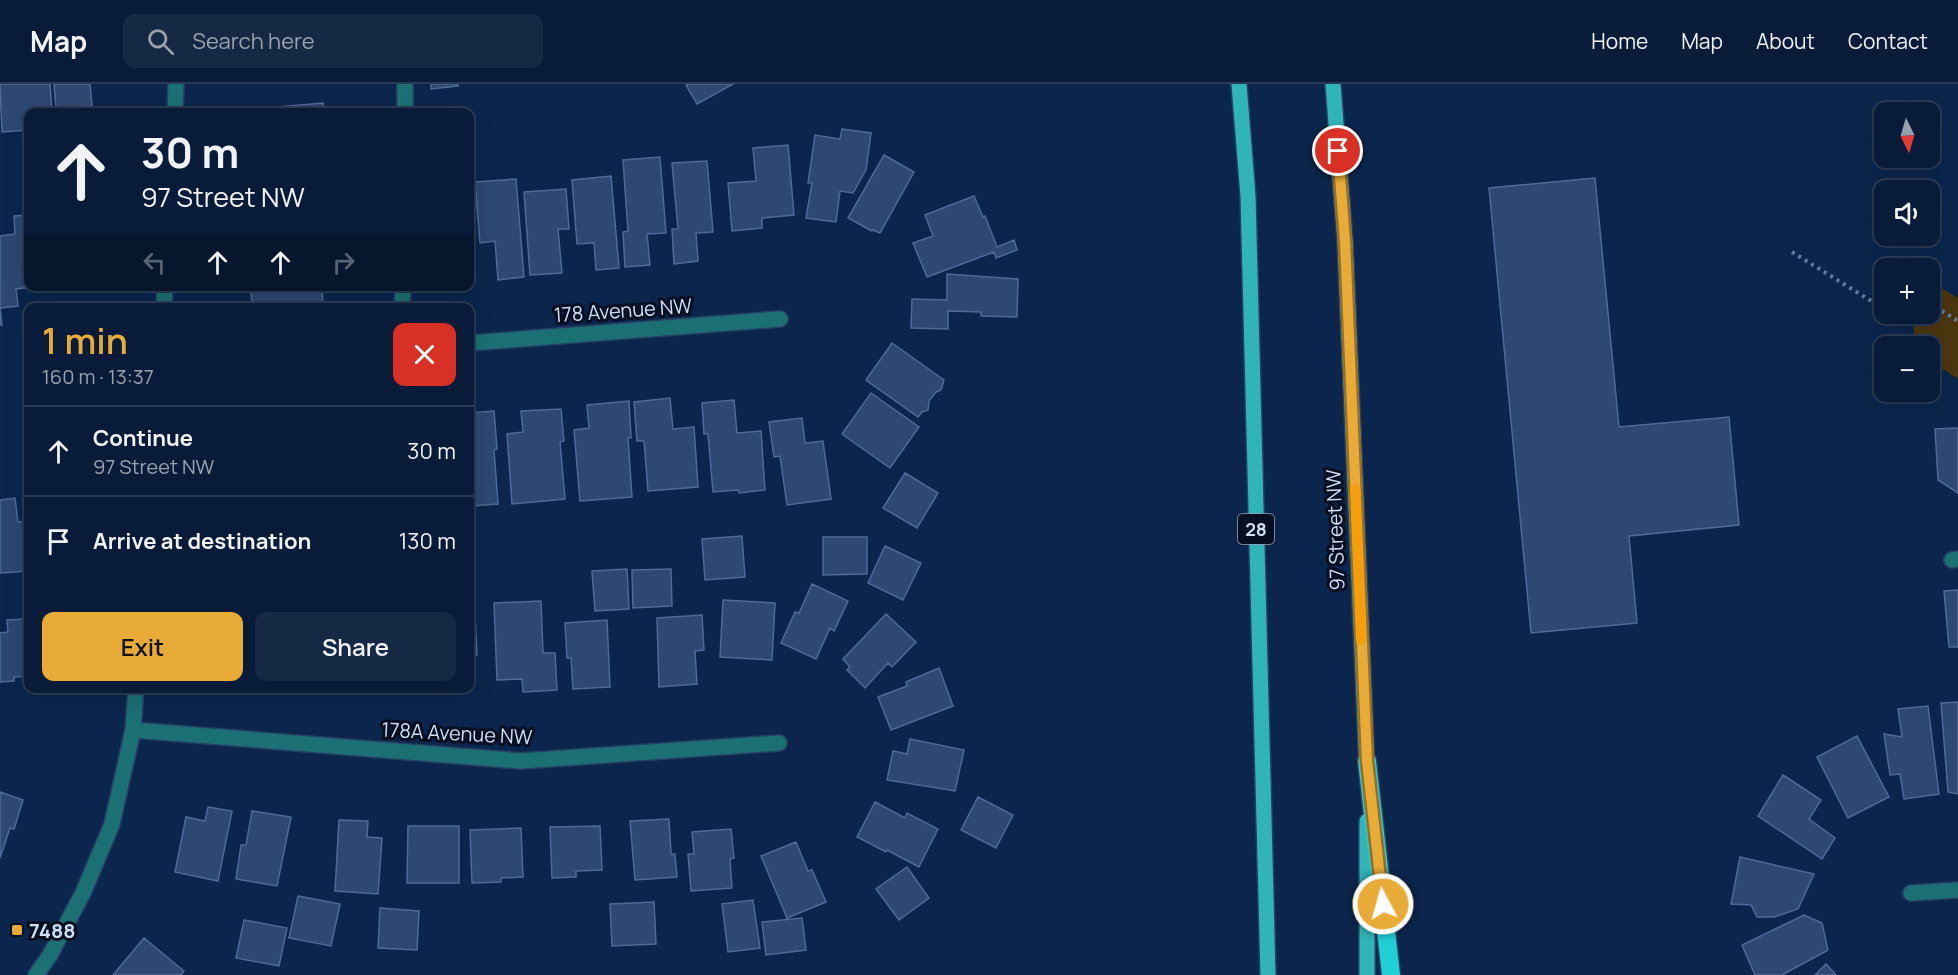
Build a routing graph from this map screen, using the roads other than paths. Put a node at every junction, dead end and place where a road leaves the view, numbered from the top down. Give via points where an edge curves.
1 (176, 84) edge
2 (405, 84) edge
3 (1239, 84) edge
4 (1333, 84) edge
5 (175, 108) edge
6 (405, 108) edge
7 (780, 320) dead end
8 (474, 343) edge
9 (136, 693) edge
10 (133, 730) junction
11 (779, 743) dead end
12 (1367, 761) junction
13 (1958, 890) edge
14 (1911, 893) dead end
15 (36, 975) edge
16 (1268, 975) edge
17 (1367, 975) edge
18 (1391, 975) edge

1 - 5 street
2 - 6 street
3 - 16 main road, 28 via 1248,196
4 - 12 main road, 97 Street NW via 1345,241
7 - 8 street, 178 Avenue NW
9 - 10 street
10 - 11 street, 178A Avenue NW via 521,760
10 - 15 street via 112,824 83,893
12 - 17 main road, 97 Street NW
12 - 18 highway
13 - 14 street

